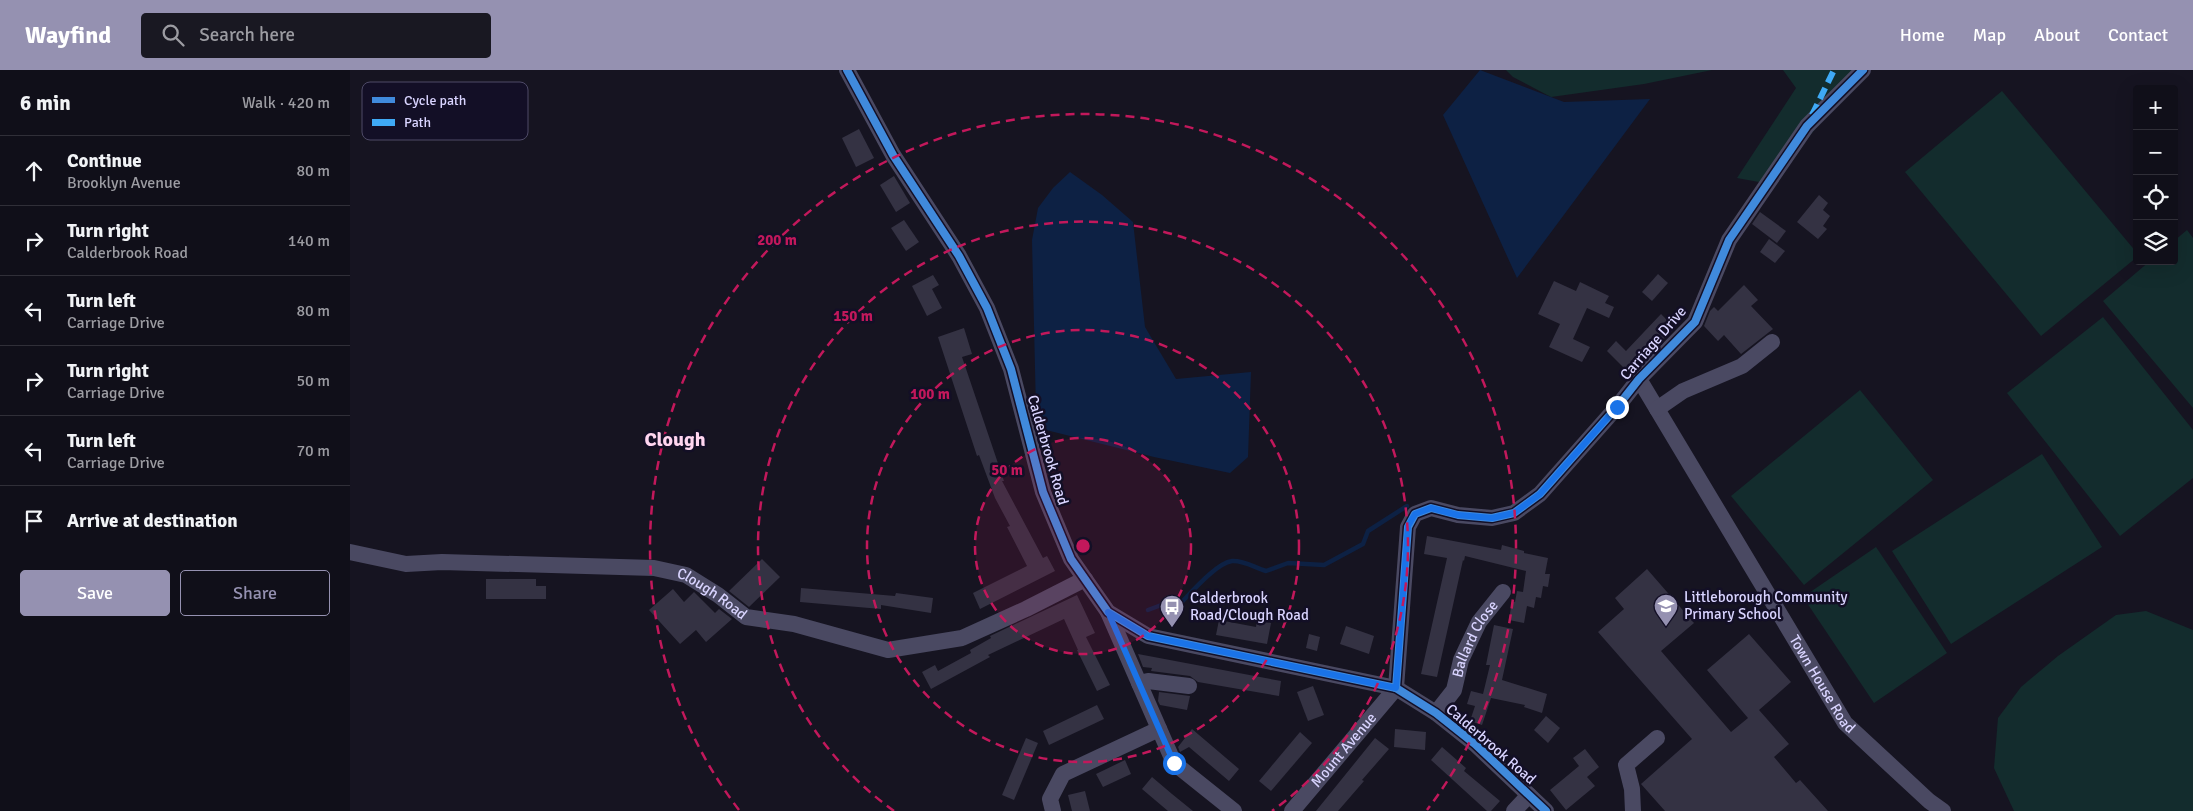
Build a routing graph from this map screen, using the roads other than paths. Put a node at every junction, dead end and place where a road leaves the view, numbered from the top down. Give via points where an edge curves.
1 (847, 70) edge
2 (1863, 70) edge
3 (1772, 342) dead end
4 (1639, 379) junction
5 (1657, 409) junction
6 (350, 552) edge
7 (1085, 579) junction
8 (1503, 592) dead end
9 (1108, 612) junction
10 (1139, 683) junction
11 (1189, 686) dead end
12 (1396, 688) junction
13 (1436, 713) junction
14 (1159, 730) junction
15 (1657, 738) dead end
16 (1529, 795) junction
17 (1924, 806) edge
18 (1053, 811) edge
19 (1234, 811) edge
20 (1292, 811) edge
21 (1514, 811) edge
22 (1546, 811) edge
23 (1633, 811) edge
24 (1943, 811) edge

1 - 7 street, Calderbrook Road via 893,155 959,256 987,308 1011,369 1043,492 1071,559
2 - 4 street, Carriage Drive via 1808,126 1729,240 1695,322
3 - 5 street via 1742,366 1683,391
4 - 5 street, Town House Road
4 - 12 street, Carriage Drive via 1540,494 1514,513 1492,518 1458,515 1431,508 1415,514 1408,526
5 - 17 street, Town House Road via 1845,723
6 - 7 street, Clough Road via 406,564 442,562 654,568 686,575 746,617 794,624 888,650 962,638
7 - 9 street, Calderbrook Road
8 - 13 street, Ballard Close via 1479,622 1461,660 1454,690
9 - 10 street
9 - 12 street, Calderbrook Road via 1148,636
10 - 11 street via 1148,681
10 - 14 street
12 - 13 street, Calderbrook Road
12 - 20 street, Mount Avenue
13 - 16 street, Calderbrook Road via 1475,744
14 - 18 street via 1063,774 1050,799
14 - 19 street via 1174,763
15 - 23 street via 1626,765
16 - 21 street
16 - 22 street, Calderbrook Road
17 - 24 street, Town House Road

